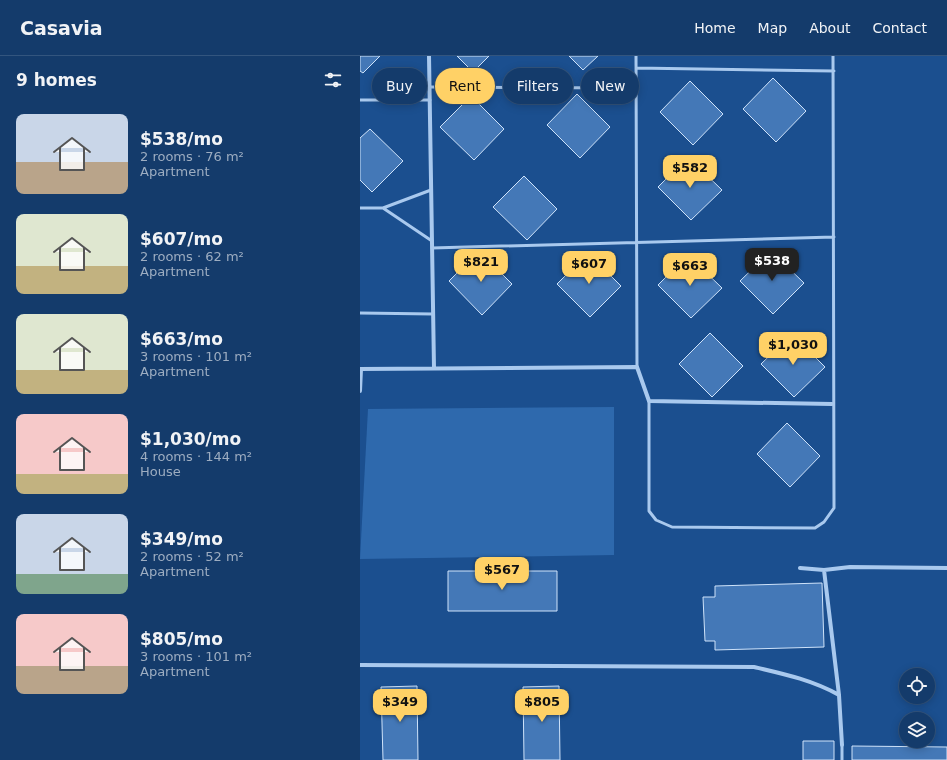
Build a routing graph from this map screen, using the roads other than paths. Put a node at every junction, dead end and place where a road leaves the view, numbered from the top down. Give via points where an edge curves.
1 (429, 56) edge
2 (636, 56) edge
3 (834, 56) edge
4 (636, 68) edge
5 (639, 68) edge
6 (834, 71) junction
7 (429, 87) junction
8 (581, 88) edge
9 (360, 100) edge
10 (430, 100) junction
11 (636, 104) edge
12 (431, 190) junction
13 (360, 208) edge
14 (383, 208) junction
15 (834, 237) junction
16 (432, 241) junction
17 (636, 243) junction
18 (432, 248) junction
19 (360, 313) edge
20 (433, 314) junction
21 (637, 367) junction
22 (434, 368) junction
23 (360, 369) edge
24 (360, 391) edge
25 (649, 401) junction
26 (832, 404) junction
27 (800, 568) dead end
28 (947, 568) edge
29 (824, 570) junction
30 (360, 664) edge
31 (839, 695) junction
32 (842, 745) joint
33 (842, 760) edge

1 - 7 street
2 - 4 lane
3 - 6 lane
5 - 6 lane
6 - 15 lane
7 - 8 lane
7 - 10 street
9 - 10 lane
10 - 12 street
11 - 17 lane
12 - 14 lane
12 - 16 street
13 - 14 lane
14 - 16 lane
15 - 17 lane
15 - 26 lane
16 - 18 street
17 - 18 lane
17 - 21 lane
18 - 20 street
19 - 20 lane
20 - 22 street
21 - 22 street
21 - 25 street
22 - 23 street
23 - 24 street
25 - 26 street
25 - 26 lane via 649,511 656,520 672,527 815,528 824,522 834,508
27 - 29 street
28 - 29 street via 850,567
29 - 31 street
30 - 31 street via 754,667 800,678
31 - 32 street
32 - 33 lane

